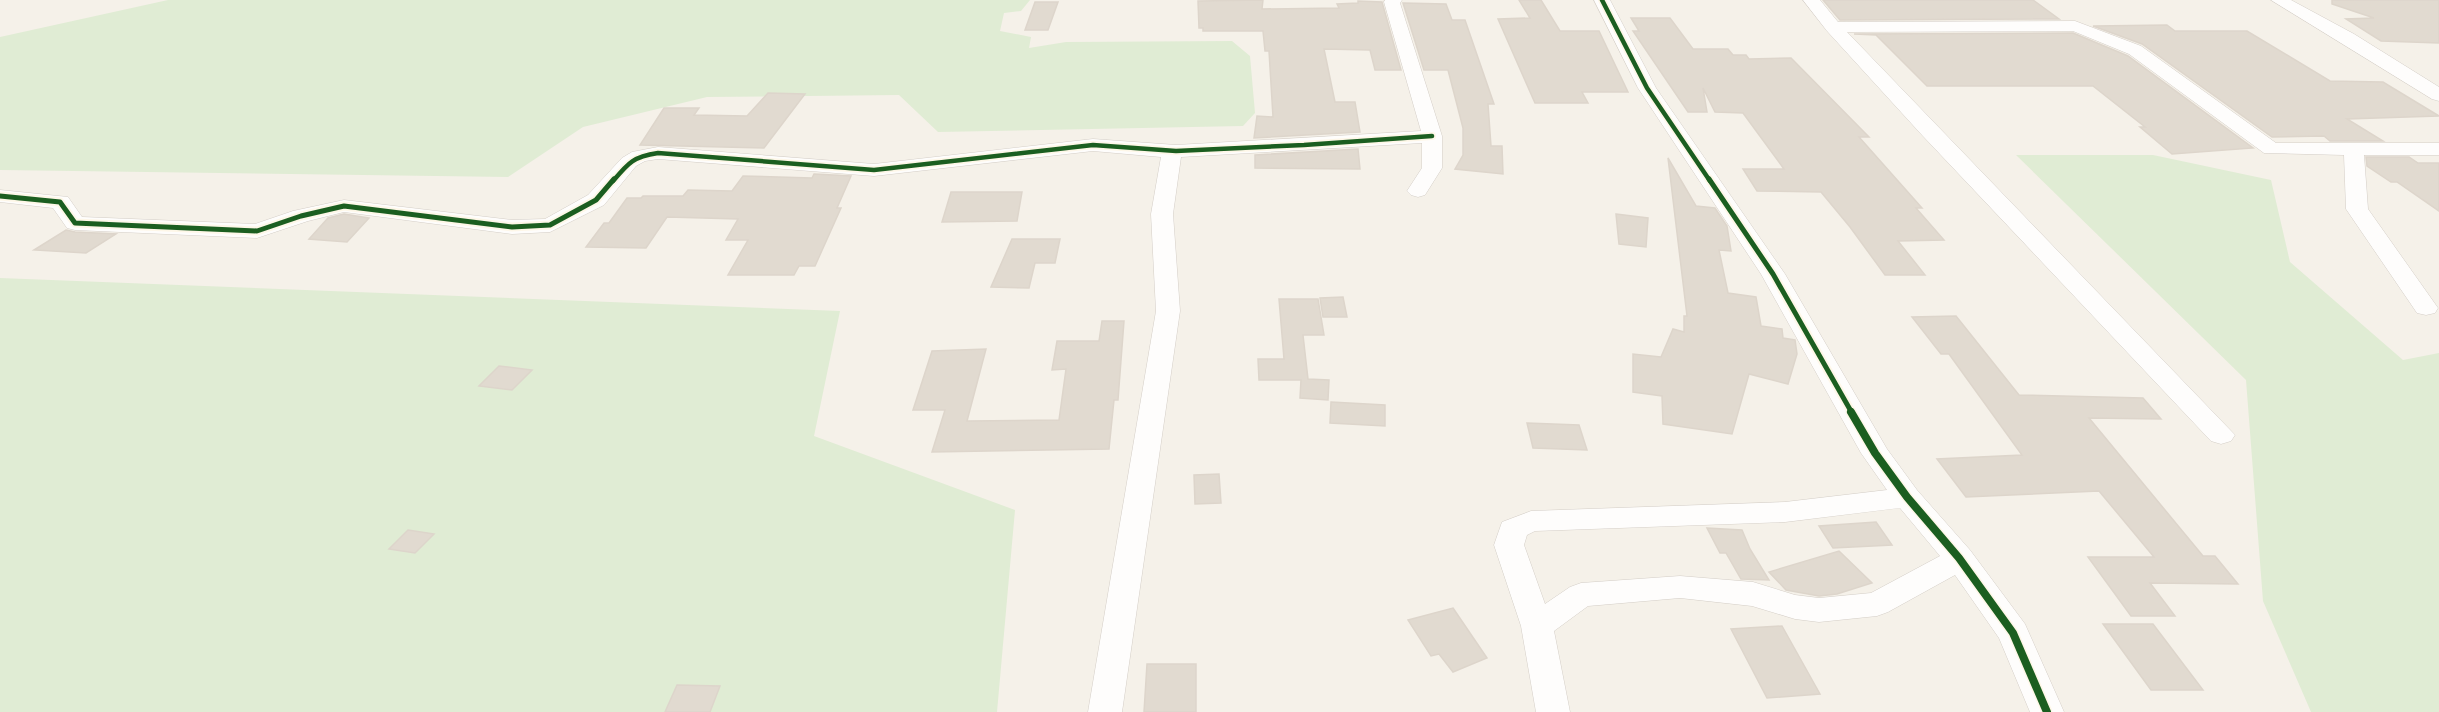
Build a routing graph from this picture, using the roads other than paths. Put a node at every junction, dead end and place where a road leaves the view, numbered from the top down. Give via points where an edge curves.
1 (1395, 0) edge
2 (1602, 0) edge
3 (1810, 0) edge
4 (2279, 0) edge
5 (1833, 27) junction
6 (2439, 96) edge
7 (1432, 136) junction
8 (2354, 149) junction
9 (2439, 149) edge
10 (1172, 152) junction
11 (1418, 191) dead end
12 (0, 196) edge
13 (2426, 308) dead end
14 (2221, 435) dead end
15 (1907, 497) junction
16 (1959, 558) junction
17 (1537, 626) junction
18 (1105, 712) edge
19 (1553, 712) edge
20 (2047, 712) edge

1 - 7 street via 1392,2
2 - 15 street via 1647,88 1773,274 1875,453
3 - 5 street
4 - 6 street
5 - 8 street via 2075,26 2134,50 2271,148
5 - 14 street
7 - 10 street
7 - 11 street via 1432,168
8 - 9 street
8 - 13 street via 2357,209
10 - 12 street via 1117,144 1093,145 874,170 648,154 629,162 596,200 550,225 531,227 344,206 257,231 75,223 60,202
10 - 18 street via 1162,214 1168,310
15 - 16 street
15 - 17 street via 1785,512 1531,521 1514,529 1509,545
16 - 17 street via 1877,604 1819,610 1753,594 1680,587 1581,595
16 - 20 street via 2013,633
17 - 19 street

